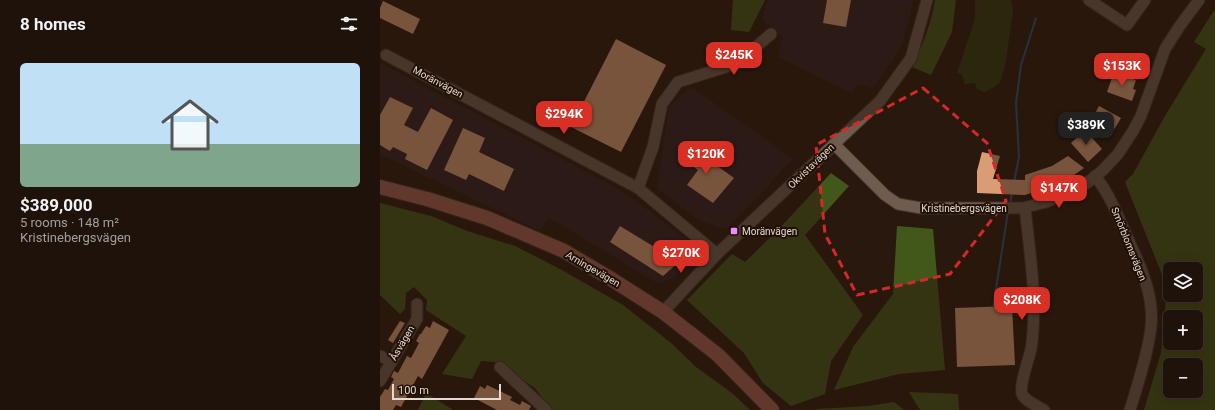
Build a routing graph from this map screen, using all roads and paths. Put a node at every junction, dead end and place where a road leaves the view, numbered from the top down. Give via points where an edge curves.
1 (927, 0) edge
2 (1089, 0) edge
3 (1145, 0) edge
4 (1200, 0) edge
5 (771, 34) dead end
6 (386, 54) dead end
7 (834, 144) junction
8 (1096, 176) junction
9 (380, 187) edge
10 (638, 188) junction
11 (1025, 208) junction
12 (717, 254) junction
13 (417, 304) dead end
14 (662, 312) junction
15 (380, 356) edge
16 (392, 362) junction
17 (500, 367) dead end
18 (380, 381) edge
19 (546, 410) edge
20 (772, 410) edge
21 (1044, 410) edge
22 (1130, 410) edge

1 - 7 street, Okvistavägen via 910,58 880,101
2 - 3 street via 1127,25
4 - 8 street, Kristinebergsvägen via 1165,49 1133,131 1118,154
5 - 10 street via 745,56 726,67 678,82 662,104 653,147
6 - 10 street, Moränvägen
7 - 11 street, Kristinebergsvägen via 885,195 898,204 921,208
7 - 12 street, Okvistavägen
8 - 11 street, Kristinebergsvägen via 1083,186
8 - 22 street, Smörblomsvägen via 1112,202 1134,252 1145,280 1150,304 1151,326
9 - 14 main road, Arningevägen via 487,218 529,236 608,277
10 - 12 street, Moränvägen
11 - 21 street via 1034,316 1031,349 1022,393
12 - 14 street, Okvistavägen
13 - 16 street, Åsvägen via 417,319
14 - 20 main road, Arningevägen via 718,356
15 - 16 street
16 - 18 street, Åsvägen
17 - 19 street

